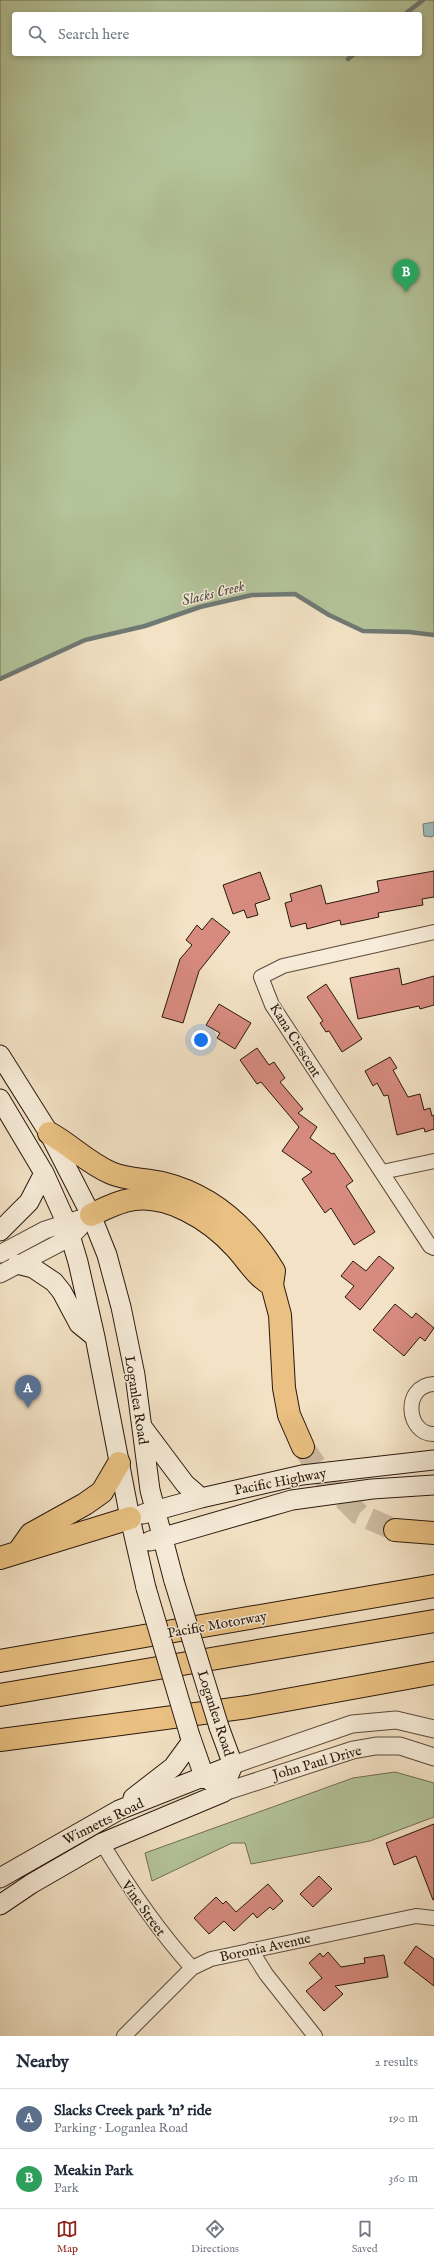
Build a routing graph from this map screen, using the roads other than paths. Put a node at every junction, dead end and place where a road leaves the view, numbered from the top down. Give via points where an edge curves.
1 (434, 932) edge
2 (0, 1055) edge
3 (0, 1099) edge
4 (49, 1133) junction
5 (434, 1161) edge
6 (382, 1172) junction
7 (44, 1173) junction
8 (91, 1215) junction
9 (68, 1230) junction
10 (0, 1231) edge
11 (434, 1248) edge
12 (0, 1254) edge
13 (17, 1264) junction
14 (0, 1274) edge
15 (272, 1285) junction
16 (95, 1337) junction
17 (434, 1384) edge
18 (142, 1426) junction
19 (434, 1434) edge
20 (303, 1447) tunnel mouth
21 (434, 1460) edge
22 (119, 1463) junction
23 (434, 1485) edge
24 (201, 1498) junction
25 (156, 1510) junction
26 (130, 1518) junction
27 (395, 1530) tunnel mouth
28 (434, 1533) edge
29 (163, 1538) junction
30 (136, 1545) junction
31 (8, 1555) edge
32 (434, 1586) edge
33 (434, 1621) edge
34 (0, 1661) edge
35 (434, 1673) edge
36 (0, 1695) edge
37 (434, 1730) edge
38 (191, 1739) junction
39 (0, 1740) edge
40 (434, 1757) edge
41 (232, 1765) junction
42 (204, 1776) junction
43 (224, 1792) junction
44 (119, 1810) junction
45 (102, 1843) junction
46 (0, 1878) edge
47 (0, 1905) edge
48 (434, 1918) edge
49 (251, 1950) junction
50 (192, 1968) junction
51 (124, 2036) edge
52 (314, 2036) edge

1 - 6 street, Kana Crescent via 284,966 262,976 272,1005
2 - 4 main road, Loganlea Road
3 - 7 main road, Loganlea Road
4 - 8 main road, Loganlea Road
4 - 15 highway via 112,1174 174,1186 197,1195 218,1208 235,1221 264,1255 274,1271
5 - 6 street
6 - 11 street, Kana Crescent via 430,1246
7 - 9 main road, Loganlea Road
7 - 10 main road via 29,1202
8 - 9 street
8 - 15 highway via 126,1200 140,1199 171,1204 188,1211 223,1234 247,1260 260,1279
8 - 18 main road, Loganlea Road via 121,1307
9 - 12 street via 45,1230
9 - 13 street
9 - 16 main road, Loganlea Road
13 - 14 street
13 - 16 main road via 33,1268 54,1282 79,1324
15 - 20 highway via 280,1315 284,1388 289,1415
16 - 22 main road, Loganlea Road
17 - 19 street via 427,1384 419,1389 410,1408 418,1426 429,1434
18 - 24 main road via 185,1484
18 - 25 main road, Loganlea Road via 150,1490
21 - 24 main road, Pacific Highway via 302,1475
22 - 26 main road, Loganlea Road
22 - 31 highway via 102,1492 31,1534
23 - 29 main road, Pacific Highway via 372,1489 292,1500
24 - 25 main road, Pacific Highway
25 - 26 main road, Pacific Highway
25 - 29 main road, Loganlea Road
26 - 30 main road, Loganlea Road
26 - 31 highway
27 - 28 highway
29 - 30 main road, Pacific Highway
29 - 41 main road, Loganlea Road, bridge
30 - 38 main road, Loganlea Road, bridge via 146,1588
32 - 34 highway, Pacific Motorway
33 - 36 highway
35 - 39 highway via 248,1707
37 - 41 street, John Paul Drive via 396,1720 352,1724
38 - 42 main road, Loganlea Road
38 - 44 main road via 173,1767
40 - 43 street, John Paul Drive via 400,1746 376,1746 353,1750
41 - 42 main road, Winnetts Road
41 - 43 main road, Loganlea Road
42 - 43 main road
42 - 44 main road, Winnetts Road
43 - 45 main road, Winnetts Road
44 - 46 main road, Winnetts Road
45 - 47 main road, Winnetts Road
45 - 50 street, Vine Street via 152,1921
48 - 49 street, Boronia Avenue via 416,1916
49 - 50 street, Boronia Avenue via 211,1959
49 - 52 street via 266,1974
50 - 51 street, Boronia Avenue

